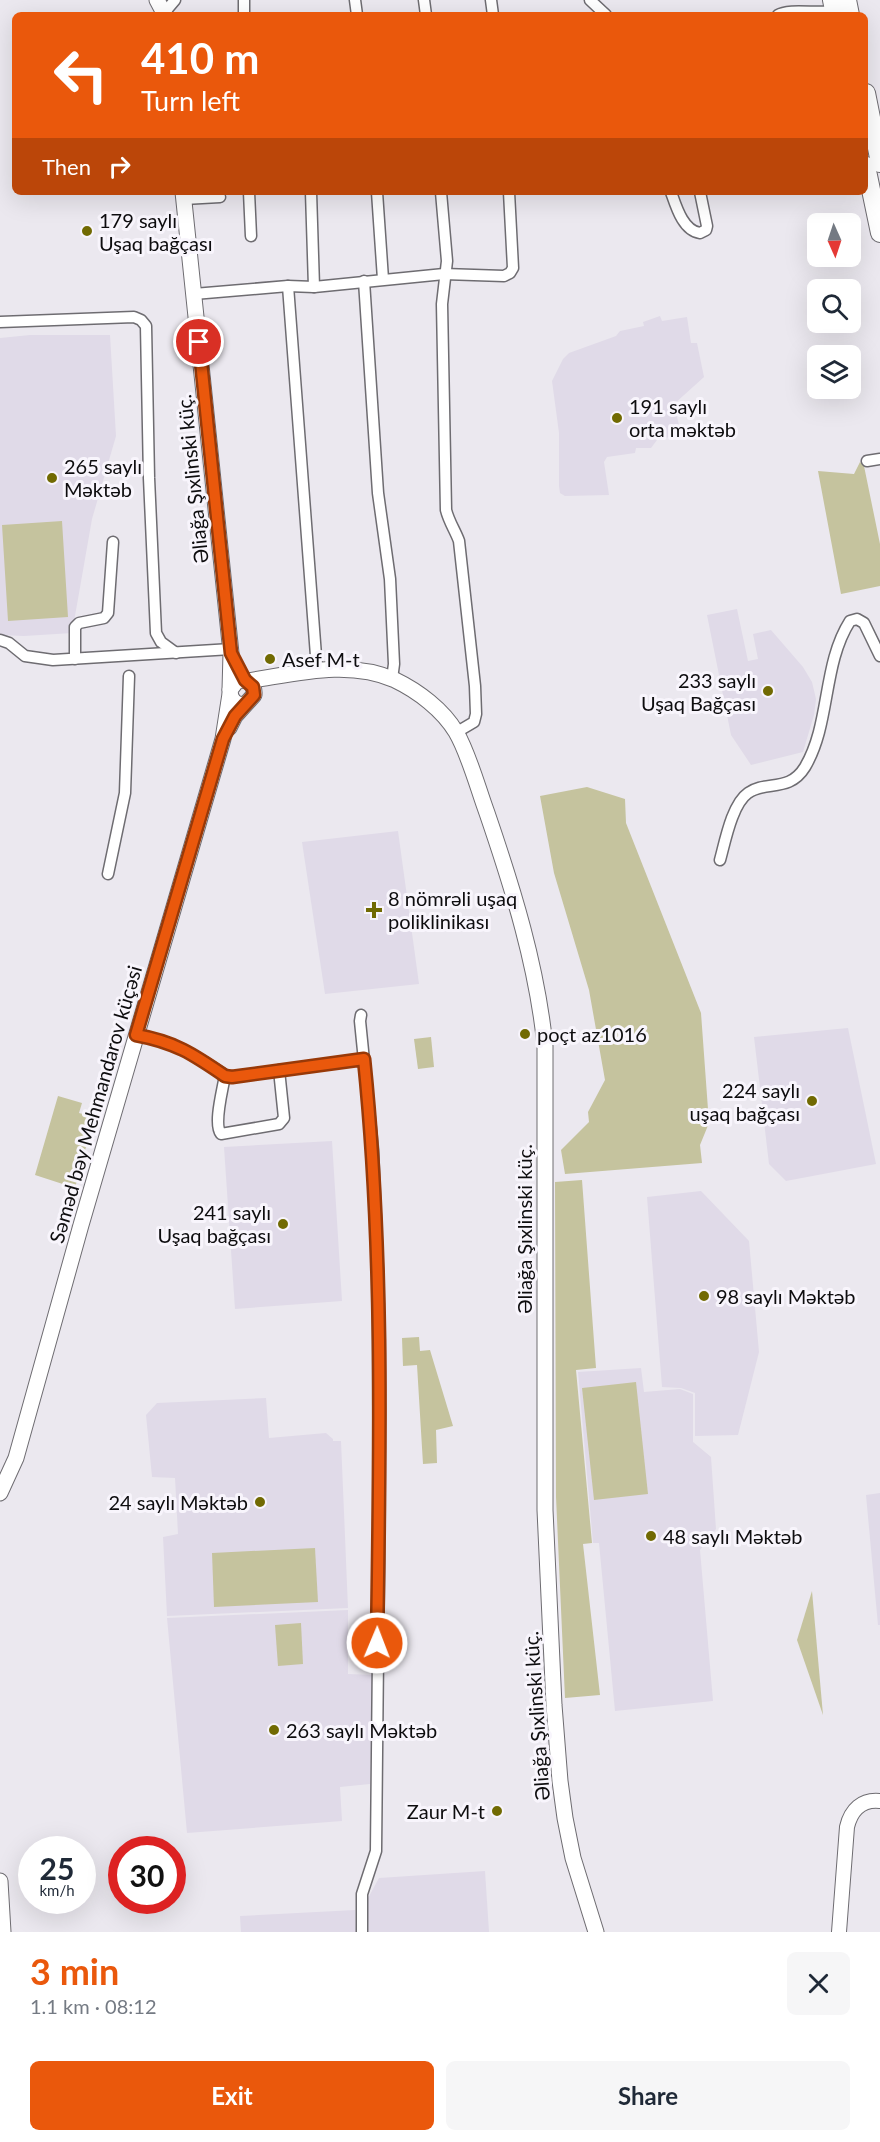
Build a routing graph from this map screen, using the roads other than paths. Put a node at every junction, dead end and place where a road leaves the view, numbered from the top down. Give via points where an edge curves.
1 (174, 0) edge
2 (590, 0) edge
3 (162, 9) edge
4 (603, 12) edge
5 (868, 109) edge
6 (874, 156) edge
7 (868, 176) edge
8 (183, 195) edge
9 (249, 195) edge
10 (311, 195) edge
11 (377, 195) edge
12 (441, 195) edge
13 (509, 195) edge
14 (672, 195) edge
15 (701, 195) edge
16 (220, 196) dead end
17 (880, 233) edge
18 (251, 236) dead end
19 (444, 274) junction
20 (383, 279) junction
21 (364, 281) junction
22 (288, 286) junction
23 (314, 287) junction
24 (194, 294) junction
25 (0, 322) edge
26 (880, 459) edge
27 (867, 461) dead end
28 (113, 542) dead end
29 (0, 640) edge
30 (231, 651) junction
31 (176, 653) junction
32 (880, 656) edge
33 (75, 659) junction
34 (316, 669) junction
35 (129, 676) dead end
36 (281, 676) junction
37 (392, 679) junction
38 (246, 680) junction
39 (230, 692) junction
40 (249, 702) junction
41 (456, 732) junction
42 (223, 739) junction
43 (720, 860) dead end
44 (108, 874) dead end
45 (361, 1015) dead end
46 (136, 1035) junction
47 (364, 1059) junction
48 (279, 1070) junction
49 (225, 1076) junction
50 (2, 1487) edge
51 (880, 1801) edge
52 (0, 1881) edge
53 (3, 1932) edge
54 (362, 1932) edge
55 (596, 1932) edge
56 (839, 1932) edge

1 - 3 street
2 - 4 street
5 - 6 main road
7 - 17 main road
8 - 16 street
8 - 24 main road, Əliağa Şıxlinski küç.
9 - 18 street
10 - 23 street
11 - 20 street
12 - 19 street via 447,261
13 - 19 street via 513,268 510,273
14 - 15 street via 683,220 700,233 707,226
19 - 20 street
19 - 41 street via 446,510 459,541 476,714 474,722
20 - 21 street
21 - 23 street
21 - 37 street via 378,493 390,579
22 - 23 street
22 - 24 street
22 - 34 street
24 - 30 main road, Əliağa Şıxlinski küç.
25 - 31 street via 134,317 146,326 156,633
26 - 27 street
28 - 33 street via 108,613 104,618 79,622 75,627
29 - 33 street via 25,656
30 - 31 street
30 - 38 main road
30 - 39 main road
31 - 33 street
32 - 43 street via 864,623 850,621 838,645 808,761 787,782 747,793 732,819
34 - 36 main road, Əliağa Şıxlinski küç.
34 - 37 main road, Əliağa Şıxlinski küç. via 357,671
35 - 44 street via 125,793
36 - 38 main road, Əliağa Şıxlinski küç.
36 - 40 main road
37 - 41 main road, Əliağa Şıxlinski küç. via 426,700
38 - 39 main road via 234,683
38 - 40 main road via 255,691
39 - 40 main road via 234,702
39 - 42 main road
40 - 42 main road via 235,716
41 - 55 main road, Əliağa Şıxlinski küç. via 523,926 540,999 545,1046 545,1510 554,1705 565,1818
42 - 46 main road, Səməd bəy Mehmandarov küçəsi
45 - 47 street
46 - 49 street via 185,1049
46 - 50 main road, Səməd bəy Mehmandarov küçəsi via 16,1458
47 - 48 street
47 - 54 street via 373,1150 378,1274 379,1559 376,1851 363,1894
48 - 49 street
48 - 49 street via 284,1118 279,1124 222,1134 218,1121
51 - 56 street via 864,1803 849,1816
52 - 53 main road

